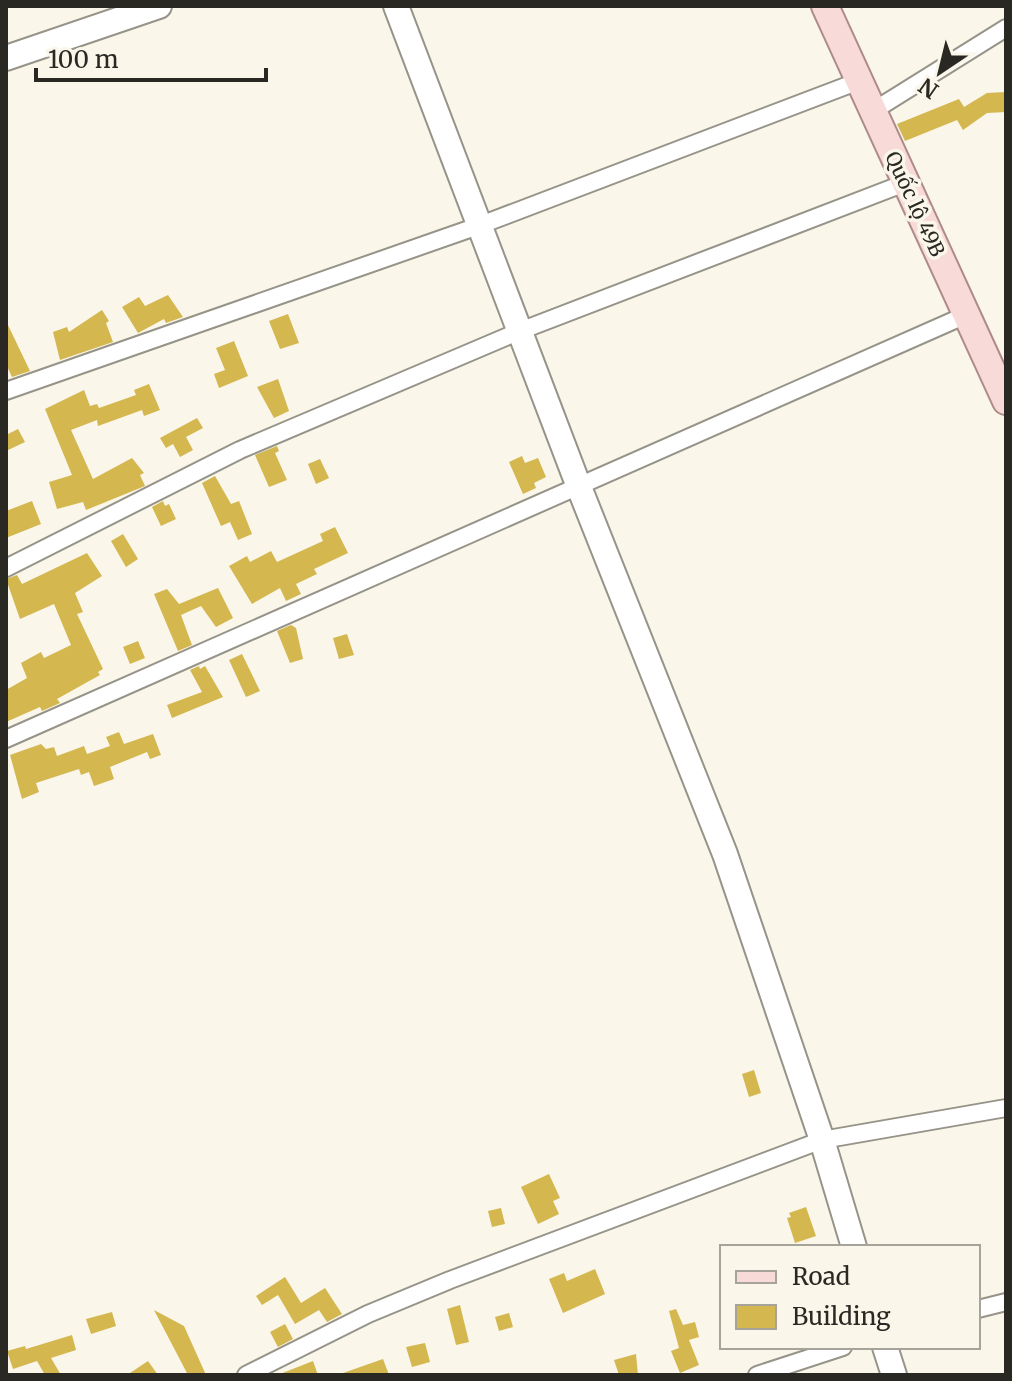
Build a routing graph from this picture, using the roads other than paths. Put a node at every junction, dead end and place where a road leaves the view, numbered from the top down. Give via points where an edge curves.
1 (159, 6) edge
2 (396, 6) edge
3 (825, 6) edge
4 (1006, 28) edge
5 (6, 58) edge
6 (859, 81) junction
7 (873, 111) junction
8 (905, 183) junction
9 (478, 226) junction
10 (966, 315) junction
11 (520, 331) junction
12 (6, 391) edge
13 (1006, 401) edge
14 (579, 487) junction
15 (6, 568) edge
16 (6, 739) edge
17 (1006, 1108) edge
18 (822, 1140) junction
19 (853, 1245) edge
20 (1006, 1302) edge
21 (980, 1308) edge
22 (837, 1349) edge
23 (886, 1349) edge
24 (246, 1375) edge
25 (757, 1375) edge
26 (894, 1375) edge

1 - 5 street
2 - 9 street
3 - 6 main road, Quốc lộ 49B
4 - 7 street
6 - 7 main road, Quốc lộ 49B
6 - 9 street
7 - 8 main road, Quốc lộ 49B
8 - 10 main road, Quốc lộ 49B
8 - 11 street
9 - 11 street
9 - 12 street
10 - 13 main road, Quốc lộ 49B
10 - 14 street
11 - 14 street
11 - 15 street via 240,450
14 - 16 street
14 - 18 street via 725,854
17 - 18 street
18 - 19 street
18 - 24 street via 450,1280
20 - 21 street
22 - 25 street
23 - 26 street

